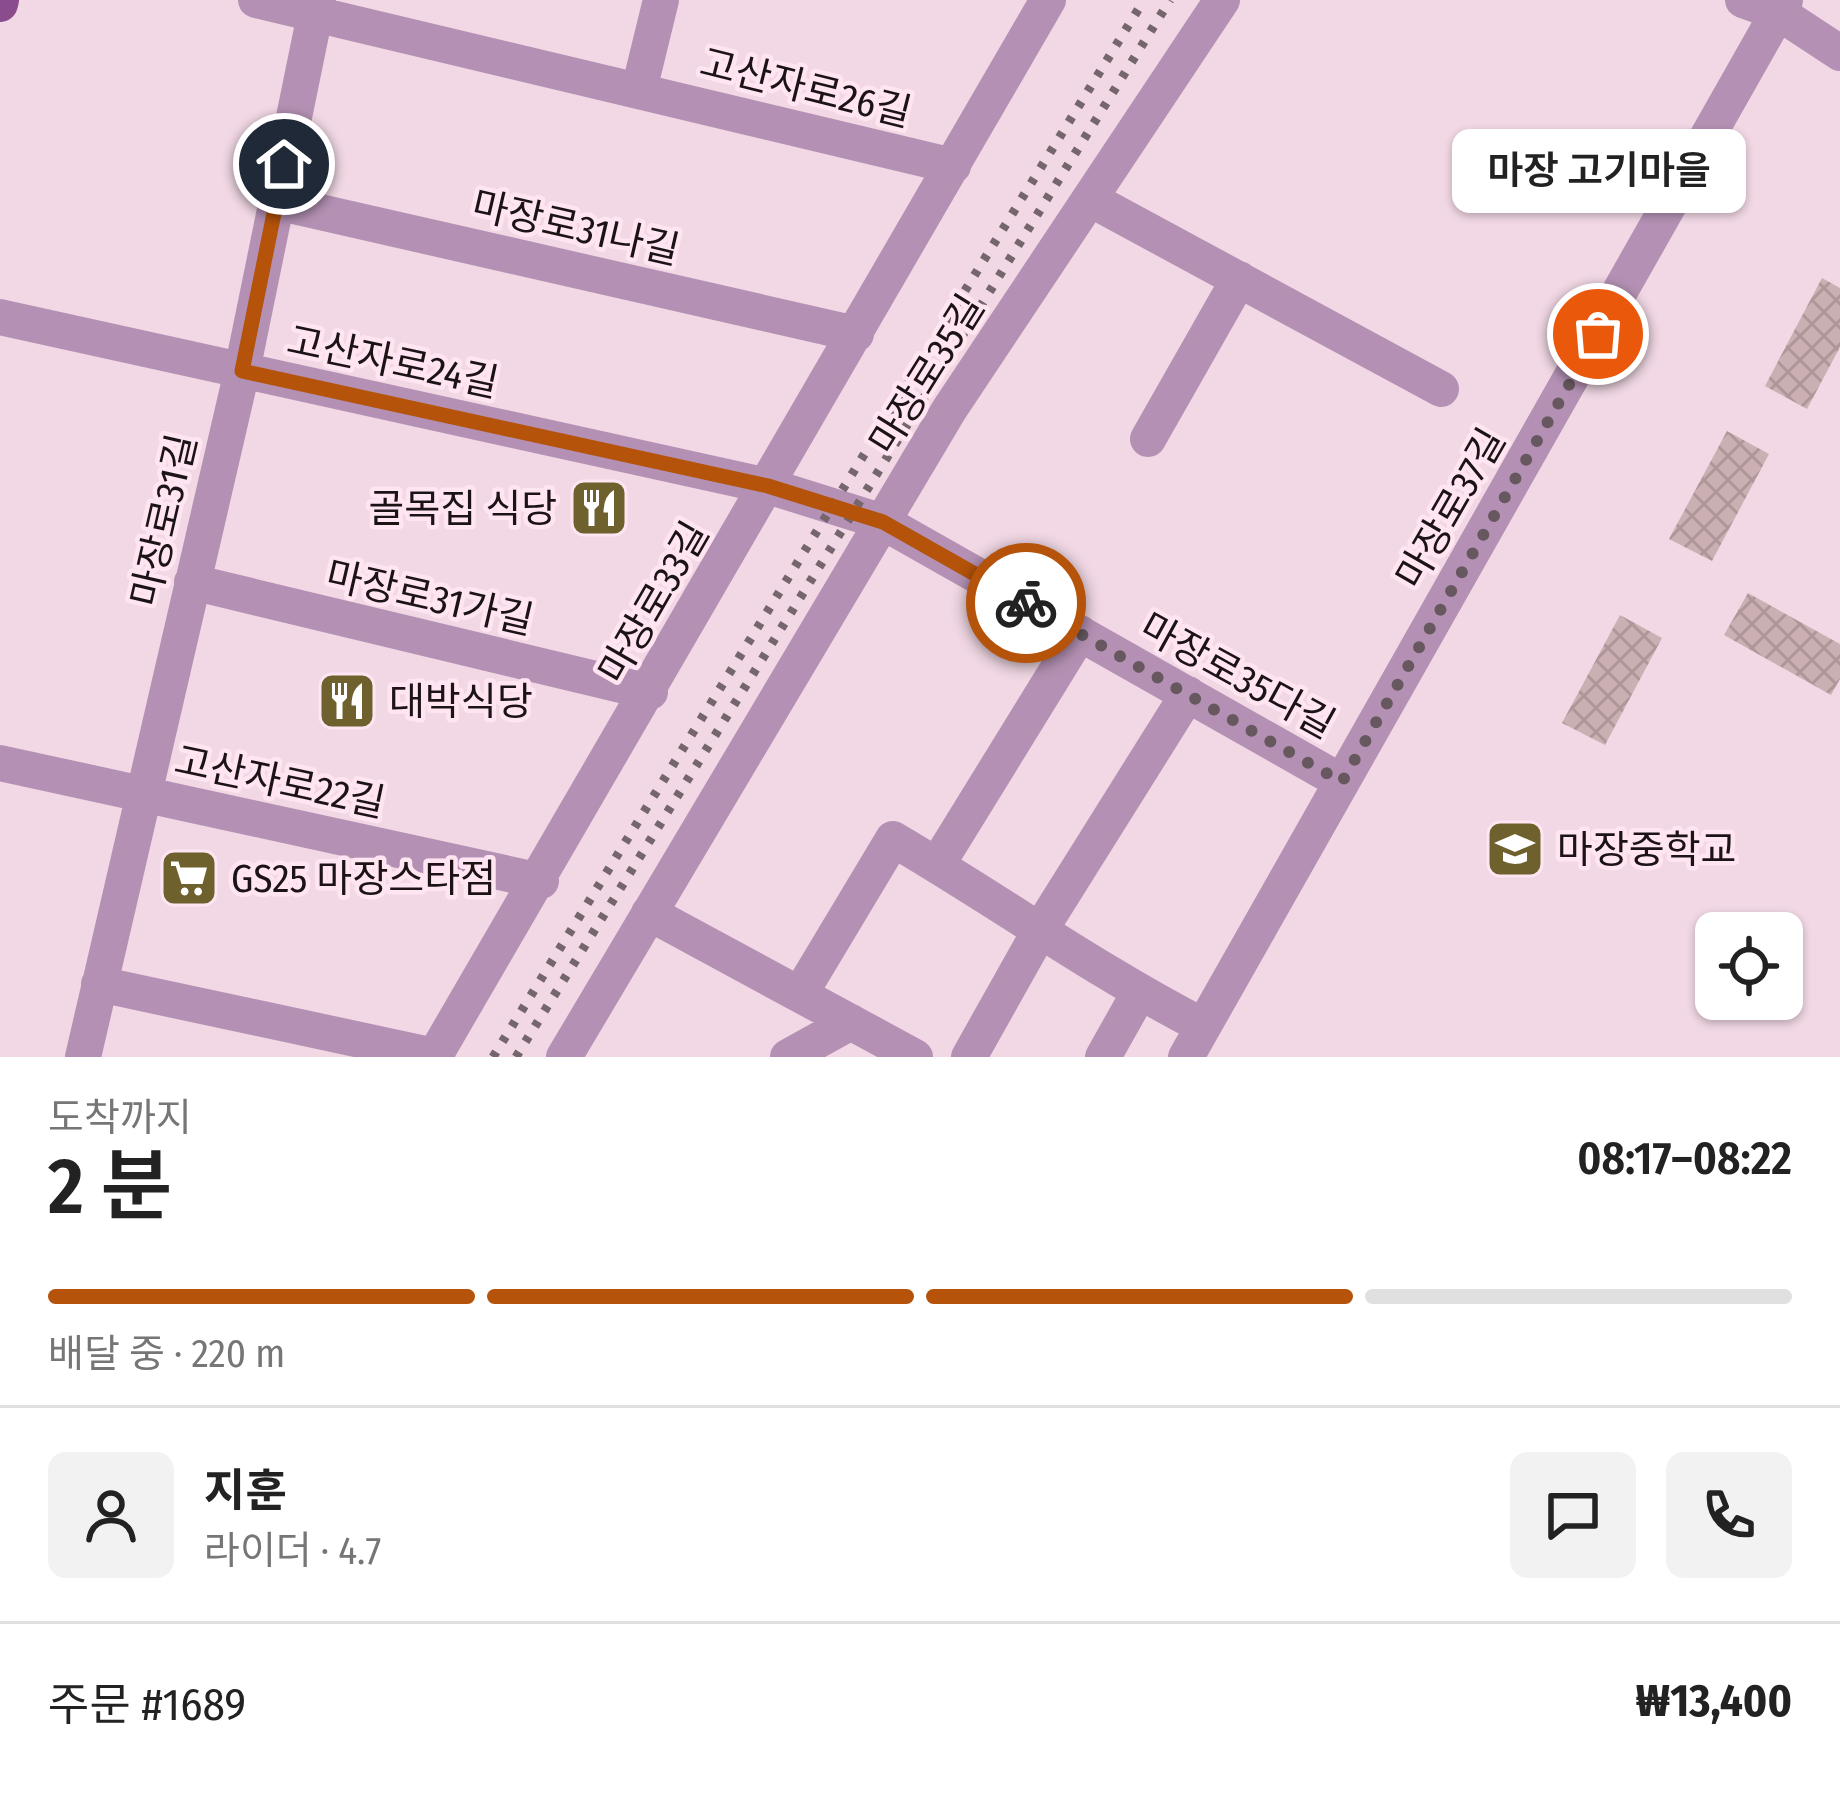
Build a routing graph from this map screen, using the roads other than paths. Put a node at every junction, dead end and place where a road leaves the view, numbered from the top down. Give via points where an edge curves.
1 (256, 0) edge
2 (661, 0) edge
3 (1048, 0) edge
4 (1222, 0) edge
5 (1743, 0) edge
6 (317, 6) edge
7 (1782, 7) edge
8 (1840, 53) edge
9 (639, 90) junction
10 (953, 166) junction
11 (1090, 199) junction
12 (277, 202) junction
13 (1239, 279) junction
14 (0, 317) edge
15 (856, 334) junction
16 (242, 371) junction
17 (1441, 388) dead end
18 (1148, 439) dead end
19 (768, 486) junction
20 (883, 522) junction
21 (191, 583) junction
22 (1080, 634) junction
23 (650, 692) junction
24 (1188, 694) junction
25 (0, 764) edge
26 (1342, 782) junction
27 (142, 794) junction
28 (937, 865) junction
29 (541, 881) junction
30 (649, 914) junction
31 (1042, 927) junction
32 (99, 983) junction
33 (1138, 993) junction
34 (800, 994) junction
35 (850, 1022) junction
36 (1195, 1042) edge
37 (571, 1054) edge
38 (435, 1056) edge
39 (83, 1057) edge
40 (788, 1057) edge
41 (915, 1057) edge
42 (969, 1057) edge
43 (1103, 1057) edge

1 - 6 street, 고산자로26길
2 - 9 street, 고산자로26길
3 - 10 street, 마장로33길
4 - 11 street, 마장로35길
5 - 7 street
6 - 9 street, 고산자로26길
6 - 12 street, 마장로31길
7 - 8 street
7 - 26 street, 마장로37길
9 - 10 street, 고산자로26길
10 - 15 street, 마장로33길
11 - 13 street
11 - 20 street, 마장로35길
12 - 15 street, 마장로31나길
12 - 16 street, 마장로31길
13 - 17 street
13 - 18 street
14 - 16 street, 고산자로24길
15 - 19 street, 마장로33길
16 - 19 street, 고산자로24길
16 - 21 street, 마장로31길
19 - 20 street, 마장로35다길
19 - 23 street, 마장로33길
20 - 22 street, 마장로35다길
20 - 30 street, 마장로35길
21 - 23 street, 마장로31가길
21 - 27 street, 마장로31길
22 - 24 street, 마장로35다길
22 - 28 street
23 - 29 street, 마장로33길
24 - 26 street, 마장로35다길
24 - 31 street
25 - 27 street, 고산자로22길
26 - 36 street, 마장로37길
27 - 29 street, 고산자로22길
27 - 32 street, 마장로31길
28 - 31 street
28 - 34 street via 893,839
29 - 38 street, 마장로33길
30 - 34 street
30 - 37 street, 마장로35길
31 - 33 street
31 - 42 street
32 - 38 street
32 - 39 street, 마장로31길
33 - 36 street
33 - 43 street
34 - 35 street
35 - 40 street
35 - 41 street

